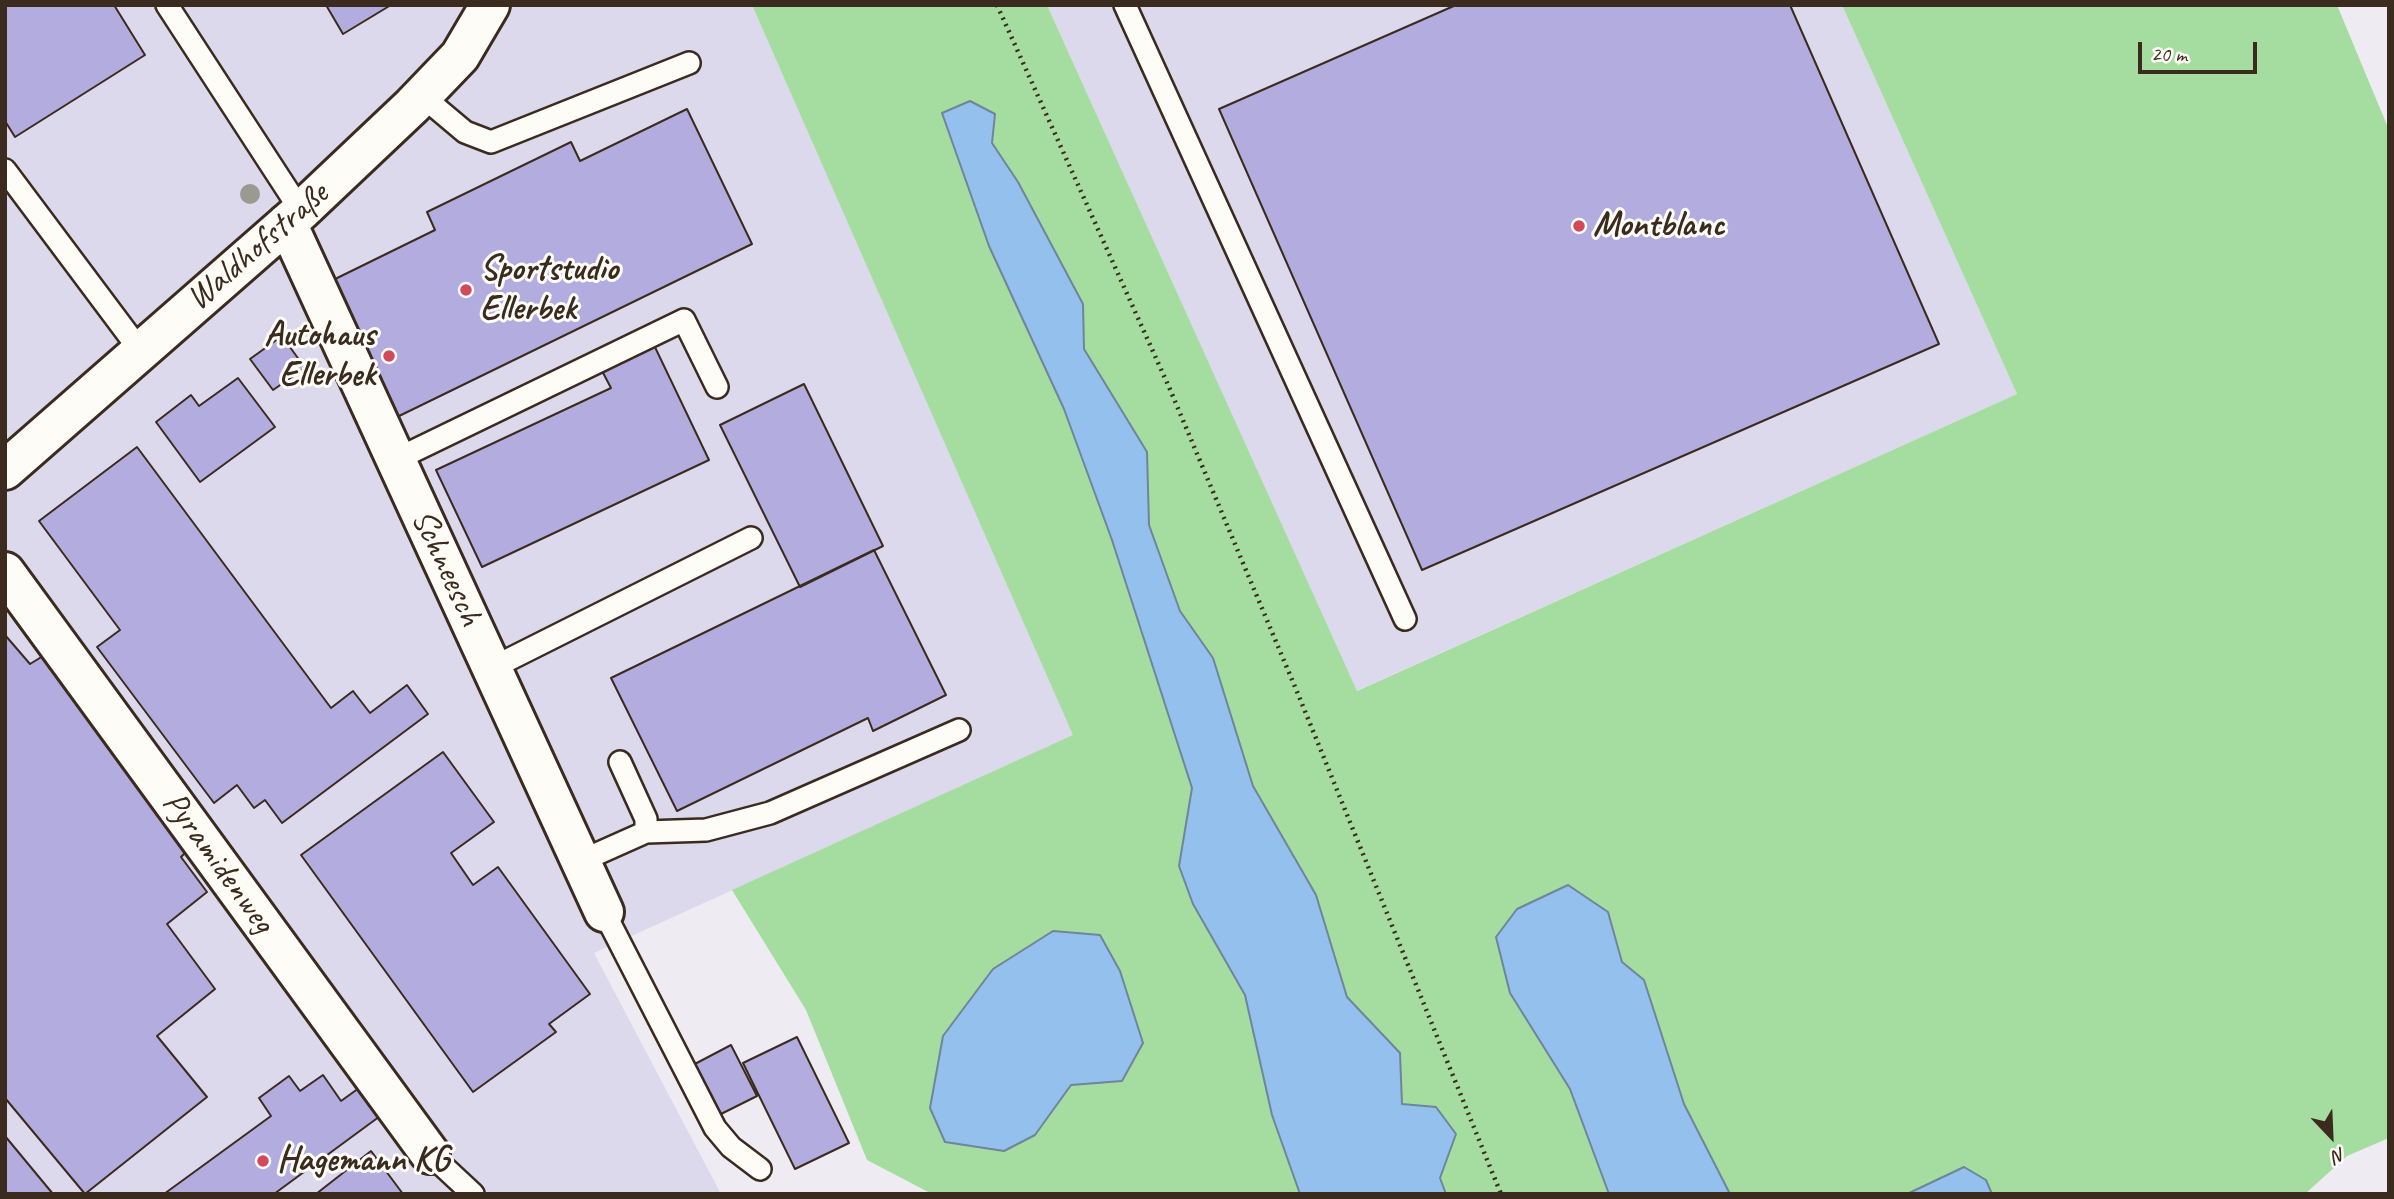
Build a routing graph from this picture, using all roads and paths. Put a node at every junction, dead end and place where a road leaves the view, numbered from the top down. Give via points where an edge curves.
1 (167, 5) edge
2 (490, 5) edge
3 (997, 5) edge
4 (1125, 5) edge
5 (689, 63) dead end
6 (421, 96) junction
7 (5, 170) edge
8 (294, 217) junction
9 (139, 349) junction
10 (717, 387) dead end
11 (395, 460) junction
12 (5, 470) edge
13 (751, 538) dead end
14 (5, 572) edge
15 (1405, 619) dead end
16 (492, 668) junction
17 (958, 730) dead end
18 (620, 762) dead end
19 (646, 832) junction
20 (581, 861) junction
21 (604, 912) joint
22 (430, 1154) joint
23 (760, 1169) dead end
24 (473, 1194) edge
25 (1501, 1194) edge

1 - 8 lane
2 - 6 street, Waldhofstraße via 460,56
3 - 25 path via 1174,400
4 - 15 lane
5 - 6 lane via 491,142 465,132
6 - 8 street, Waldhofstraße
7 - 9 lane
8 - 9 street, Waldhofstraße
8 - 11 street, Schneesch
9 - 12 street, Waldhofstraße
10 - 11 lane via 684,320
11 - 16 street, Schneesch
13 - 16 lane
14 - 22 street, Pyramidenweg
16 - 20 street, Schneesch
17 - 19 lane via 770,813 697,831
18 - 19 lane via 646,819
19 - 20 lane
20 - 21 street, Schneesch
21 - 23 lane via 715,1128
22 - 24 lane

